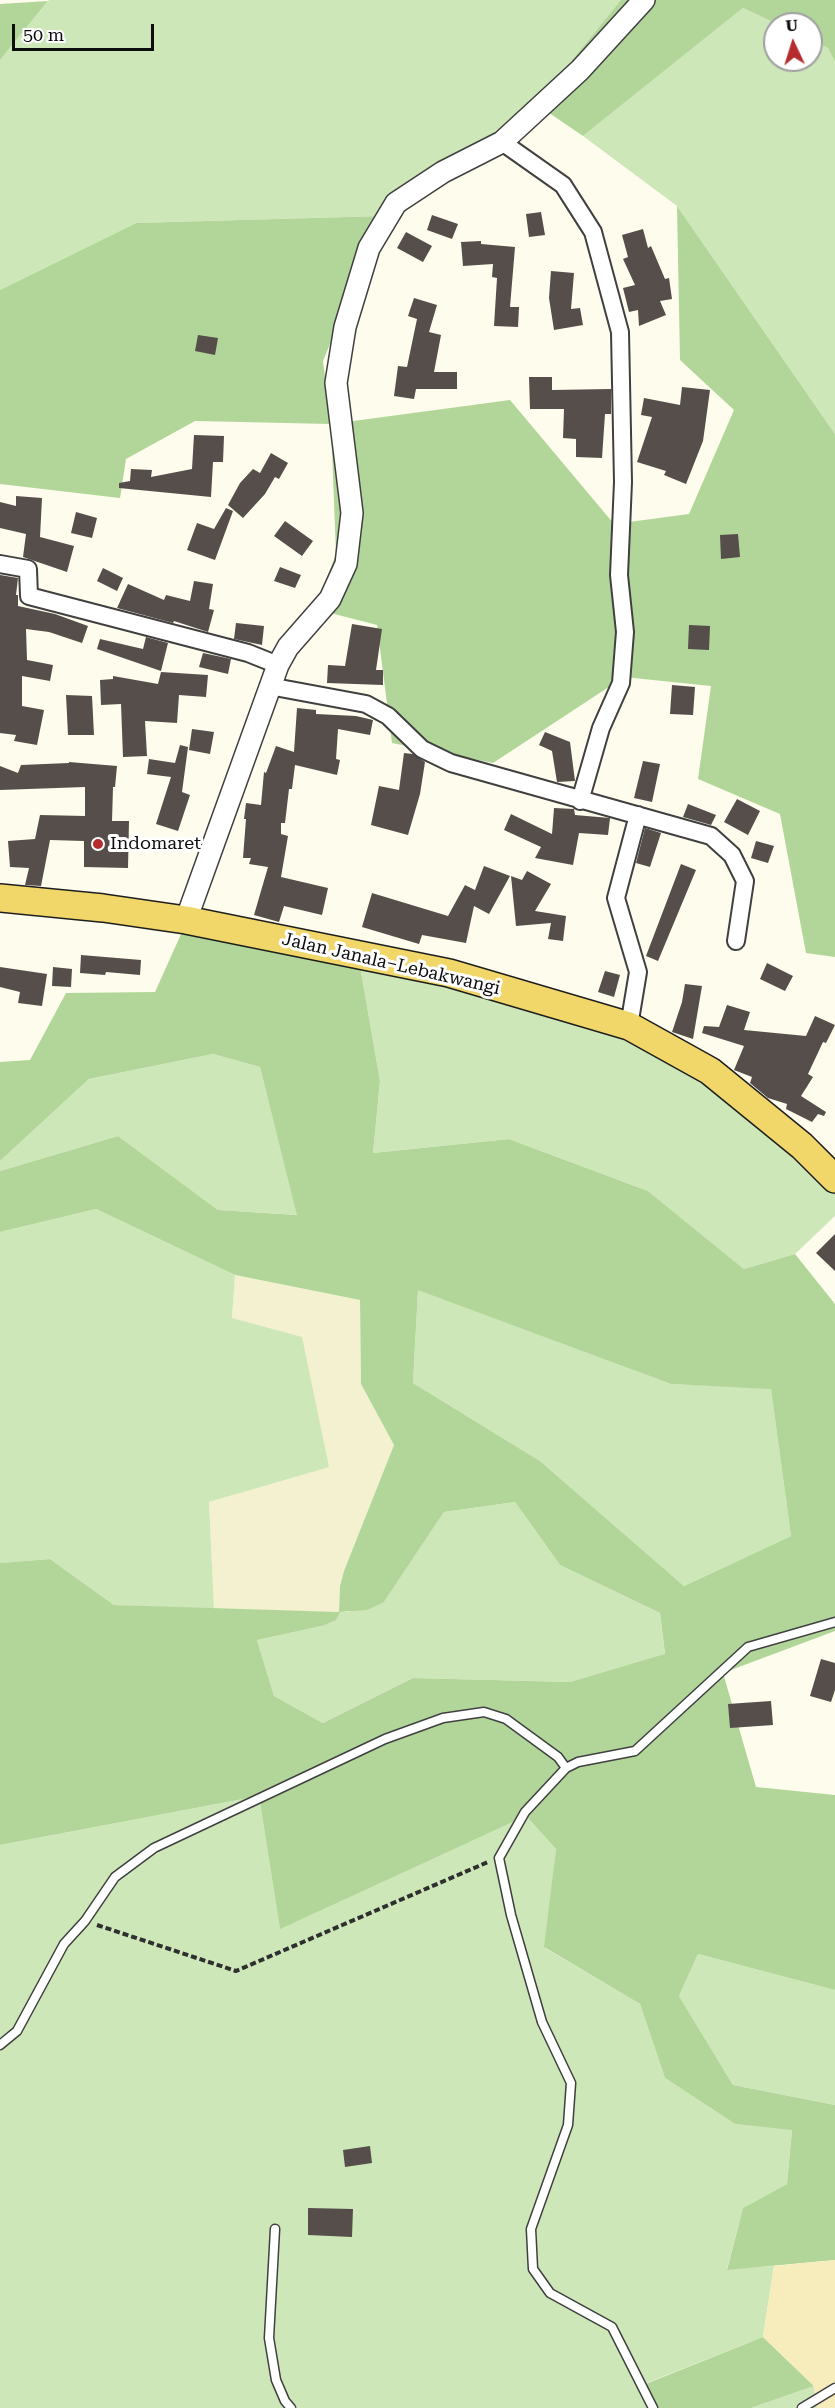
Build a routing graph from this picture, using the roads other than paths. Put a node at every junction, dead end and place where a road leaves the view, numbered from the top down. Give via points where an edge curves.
1 (644, 0) edge
2 (502, 142) junction
3 (0, 564) edge
4 (278, 665) junction
5 (269, 686) junction
6 (580, 801) junction
7 (638, 814) junction
8 (0, 898) edge
9 (186, 920) junction
10 (736, 942) dead end
11 (629, 1026) junction
12 (835, 1179) edge
13 (835, 1622) edge
14 (566, 1768) junction
15 (0, 2045) edge
16 (274, 2229) dead end
17 (835, 2388) edge
18 (291, 2408) edge
19 (654, 2408) edge
20 (802, 2408) edge

1 - 2 street via 580,70
2 - 4 street via 443,172 396,203 369,248 345,327 336,383 352,513 346,564 330,599 288,647
2 - 6 street via 562,185 593,232 620,332 623,482 619,575 625,632 622,673
3 - 4 street via 28,569 29,596 248,653
4 - 5 street
5 - 6 street via 366,704 388,716 422,749 451,763
5 - 9 street
6 - 7 street
7 - 10 street via 711,836 732,855 745,881
7 - 11 street via 616,898 638,972
8 - 9 main road, Jalan Janala–Lebakwangi
9 - 11 main road, Jalan Janala–Lebakwangi via 449,973
11 - 12 main road, Jalan Janala–Lebakwangi via 710,1071 802,1146
13 - 14 lane via 748,1647 636,1751
14 - 15 lane via 558,1757 506,1719 484,1712 443,1718 385,1739 153,1848 115,1877 64,1944 17,2031
14 - 19 lane via 525,1812 499,1858 542,2022 571,2083 567,2125 531,2229 533,2269 550,2293 612,2327
16 - 18 lane via 269,2338 276,2380
17 - 20 lane

